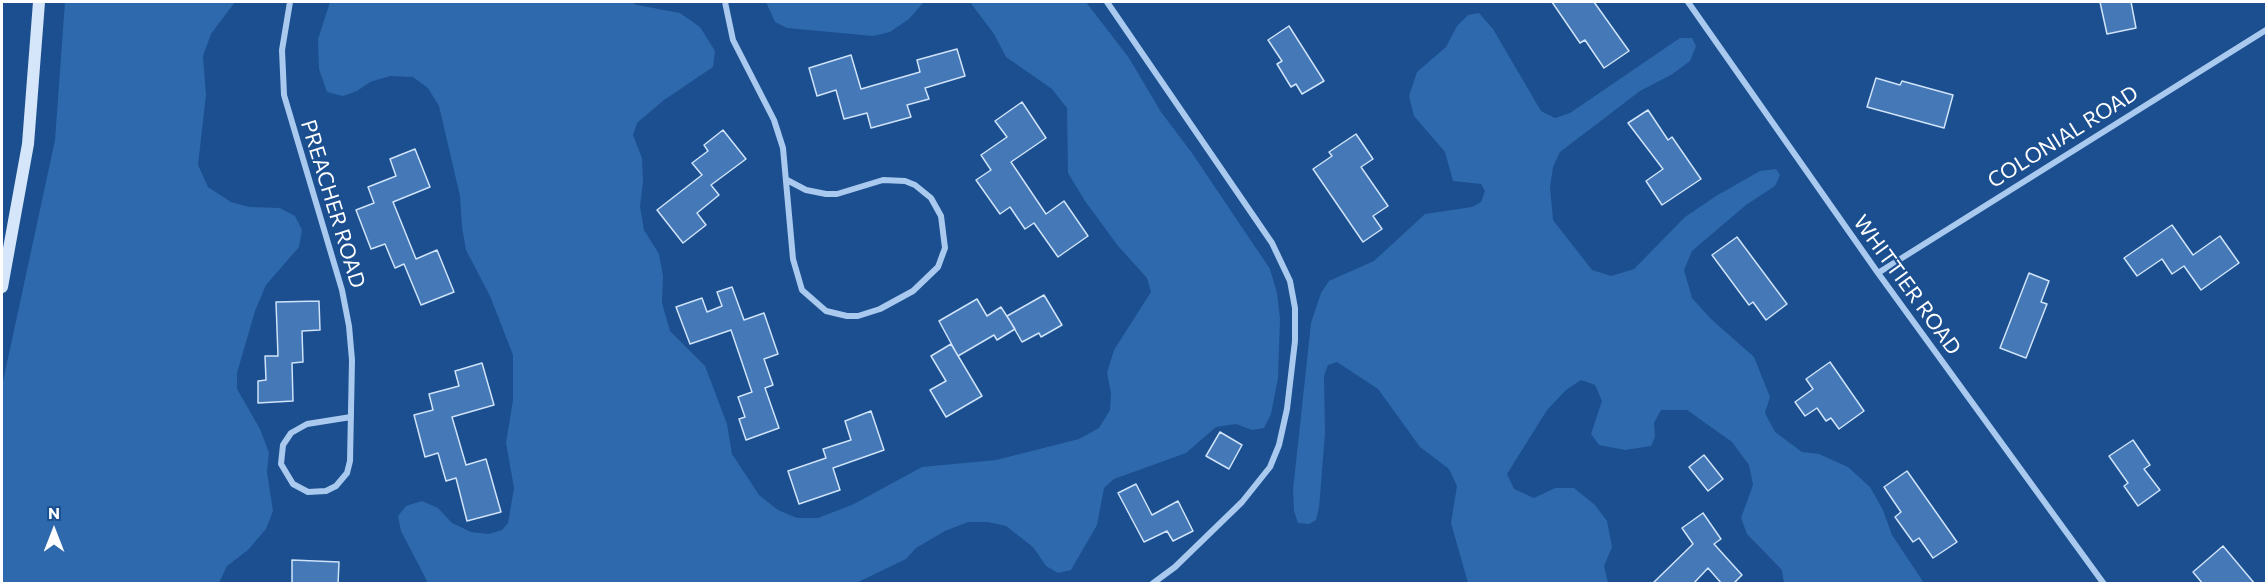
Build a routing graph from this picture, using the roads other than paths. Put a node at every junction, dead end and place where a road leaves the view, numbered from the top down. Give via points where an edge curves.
1 (39, 2) edge
2 (290, 2) edge
3 (725, 2) edge
4 (1107, 2) edge
5 (1688, 2) edge
6 (2266, 30) edge
7 (788, 180) junction
8 (1878, 273) junction
9 (2, 287) edge
10 (351, 417) junction
11 (1152, 584) edge
12 (2104, 584) edge

1 - 9 main road via 28,144
2 - 10 street, PREACHER ROAD via 282,50 284,95 347,308 352,360
3 - 7 street via 738,54 776,127
4 - 11 street via 1272,243 1290,281 1295,308 1287,409 1270,467 1242,502
5 - 8 street, WHITTIER ROAD
6 - 8 street, COLONIAL ROAD
7 - 7 street via 806,190 826,194 883,180 915,185 931,198 941,216 945,248 938,267 923,284 880,309 847,316 826,311 808,298 797,281
8 - 12 street, WHITTIER ROAD
10 - 10 street via 350,461 340,482 326,491 313,492 288,480 280,457 291,433 307,424

